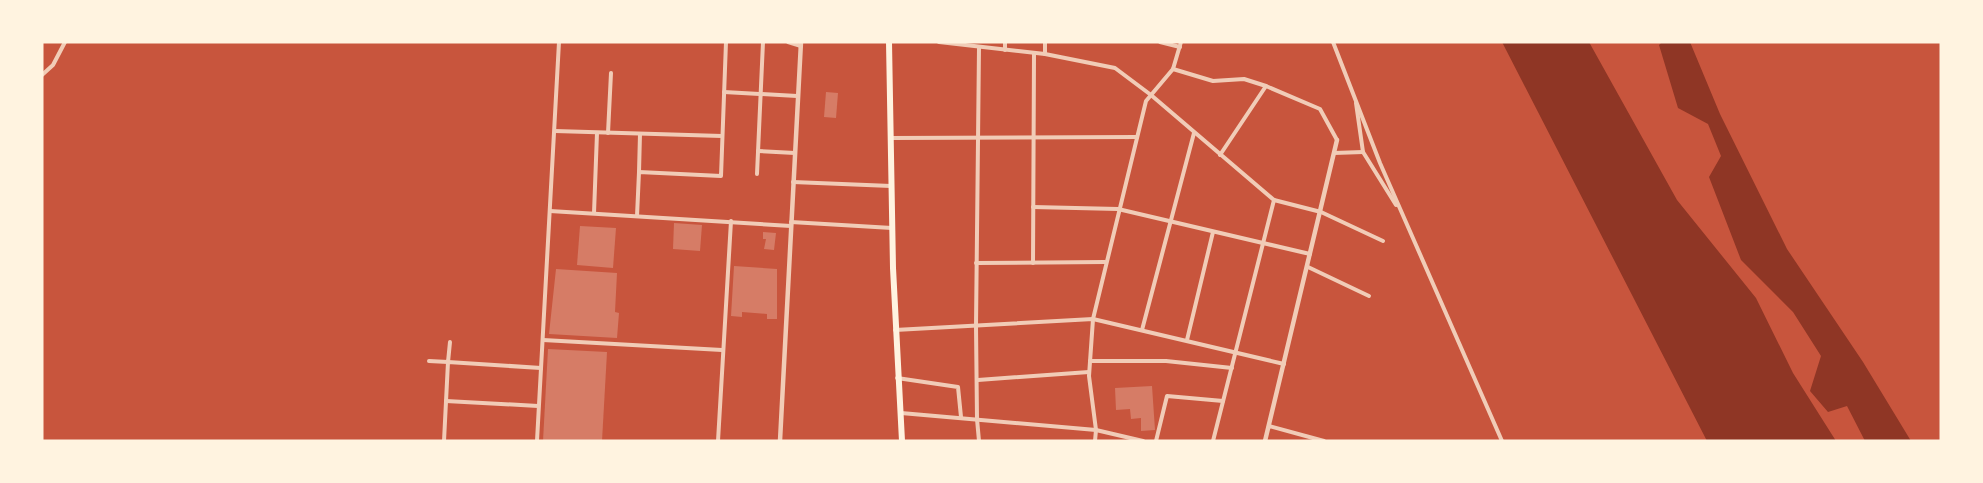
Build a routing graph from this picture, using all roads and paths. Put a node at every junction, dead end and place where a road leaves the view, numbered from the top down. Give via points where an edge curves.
1 (65, 42) edge
2 (559, 42) edge
3 (726, 42) edge
4 (763, 42) edge
5 (788, 42) edge
6 (889, 42) edge
7 (939, 42) edge
8 (1005, 42) edge
9 (1045, 42) edge
10 (1161, 42) edge
11 (1333, 42) edge
12 (801, 44) edge
13 (968, 44) edge
14 (1180, 45) edge
15 (979, 48) junction
16 (1005, 50) junction
17 (1034, 54) junction
18 (1045, 54) junction
19 (1173, 69) junction
20 (611, 73) dead end
21 (42, 75) edge
22 (1266, 86) junction
23 (724, 92) junction
24 (760, 93) junction
25 (1150, 95) junction
26 (797, 96) junction
27 (1356, 102) junction
28 (555, 131) junction
29 (597, 133) junction
30 (608, 133) junction
31 (1194, 133) junction
32 (640, 134) junction
33 (722, 136) junction
34 (977, 137) junction
35 (1137, 137) junction
36 (891, 138) junction
37 (1034, 138) junction
38 (1336, 140) joint
39 (758, 151) junction
40 (1363, 152) junction
41 (795, 153) junction
42 (1334, 153) junction
43 (1220, 155) junction
44 (639, 172) junction
45 (757, 174) dead end
46 (793, 182) junction
47 (892, 186) junction
48 (1274, 200) junction
49 (1034, 207) junction
50 (1400, 208) junction
51 (1118, 209) junction
52 (550, 211) junction
53 (1321, 212) junction
54 (594, 213) junction
55 (637, 216) junction
56 (731, 221) junction
57 (1170, 221) junction
58 (791, 224) junction
59 (892, 228) junction
60 (1213, 232) junction
61 (1383, 241) dead end
62 (1262, 244) junction
63 (1311, 254) junction
64 (1105, 262) junction
65 (976, 263) junction
66 (1033, 263) junction
67 (1308, 267) junction
68 (1369, 296) dead end
69 (1093, 319) junction
70 (976, 326) junction
71 (895, 330) junction
72 (1142, 330) junction
73 (543, 340) junction
74 (1187, 340) junction
75 (450, 342) dead end
76 (722, 350) junction
77 (1236, 351) junction
78 (429, 361) dead end
79 (1090, 361) junction
80 (448, 362) junction
81 (1284, 364) junction
82 (541, 368) junction
83 (1232, 368) junction
84 (1089, 372) junction
85 (897, 378) junction
86 (978, 380) junction
87 (446, 401) junction
88 (1223, 402) junction
89 (538, 406) junction
90 (900, 413) junction
91 (961, 417) junction
92 (976, 419) junction
93 (1269, 426) junction
94 (1096, 430) junction
95 (444, 441) edge
96 (537, 441) edge
97 (718, 441) edge
98 (780, 441) edge
99 (902, 441) edge
100 (980, 441) edge
101 (1095, 441) edge
102 (1143, 441) edge
103 (1156, 441) edge
104 (1213, 441) edge
105 (1265, 441) edge
106 (1324, 441) edge
107 (1502, 441) edge

1 - 21 street
2 - 28 street
3 - 23 street
4 - 24 street
5 - 12 street
6 - 36 main road
7 - 13 street
8 - 16 street
9 - 18 street
10 - 14 street
11 - 27 street
12 - 26 street
13 - 15 street
14 - 19 street
15 - 16 street
15 - 34 street
16 - 17 street
17 - 18 street
17 - 37 street
18 - 25 street via 1115,68
19 - 22 street via 1213,81 1244,79
19 - 25 street
20 - 30 street
22 - 38 street via 1320,109
22 - 43 street
23 - 24 street
23 - 33 street
24 - 26 street
24 - 39 street
25 - 31 street
25 - 35 street
26 - 41 street
27 - 40 street
27 - 50 street
28 - 29 street
28 - 52 street
29 - 30 street
29 - 54 street
30 - 32 street
31 - 43 street
31 - 57 street
32 - 33 street
32 - 44 street
33 - 44 street via 722,176
34 - 36 street
34 - 37 street
34 - 65 street
35 - 37 street
35 - 51 street
36 - 47 main road
37 - 49 street
38 - 42 street
39 - 41 street
39 - 45 street
40 - 42 street
40 - 50 street
41 - 46 street
42 - 53 street
43 - 48 street
44 - 55 street
46 - 47 street
46 - 58 street
47 - 59 main road
48 - 53 street
48 - 62 street
49 - 51 street
49 - 66 street
50 - 107 street
51 - 57 street
51 - 64 street
52 - 54 street
52 - 73 street
53 - 61 street
53 - 63 street
54 - 55 street
55 - 56 street
56 - 58 street
56 - 76 street
57 - 60 street
57 - 72 street
58 - 59 street
58 - 98 street
59 - 71 main road
60 - 62 street
60 - 74 street
62 - 63 street
62 - 77 street
63 - 67 street
64 - 66 street
64 - 69 street
65 - 66 street
65 - 70 street
67 - 68 street
67 - 81 street
69 - 70 street
69 - 72 street
69 - 79 street
70 - 71 street
70 - 86 street
71 - 85 main road
72 - 74 street
73 - 76 street
73 - 82 street
74 - 77 street
75 - 80 street
76 - 97 street
77 - 81 street
77 - 83 street
78 - 80 street
79 - 83 street
79 - 84 street
80 - 82 street
80 - 87 street
81 - 93 street
82 - 89 street
83 - 88 street
84 - 86 street
84 - 94 street
85 - 90 main road
85 - 91 street via 958,387
86 - 92 street
87 - 89 street
87 - 95 street
88 - 103 street via 1167,396
88 - 104 street
89 - 96 street
90 - 91 street
90 - 99 main road
91 - 92 street
92 - 94 street
92 - 100 street
93 - 105 street
93 - 106 street
94 - 101 street
94 - 102 street

